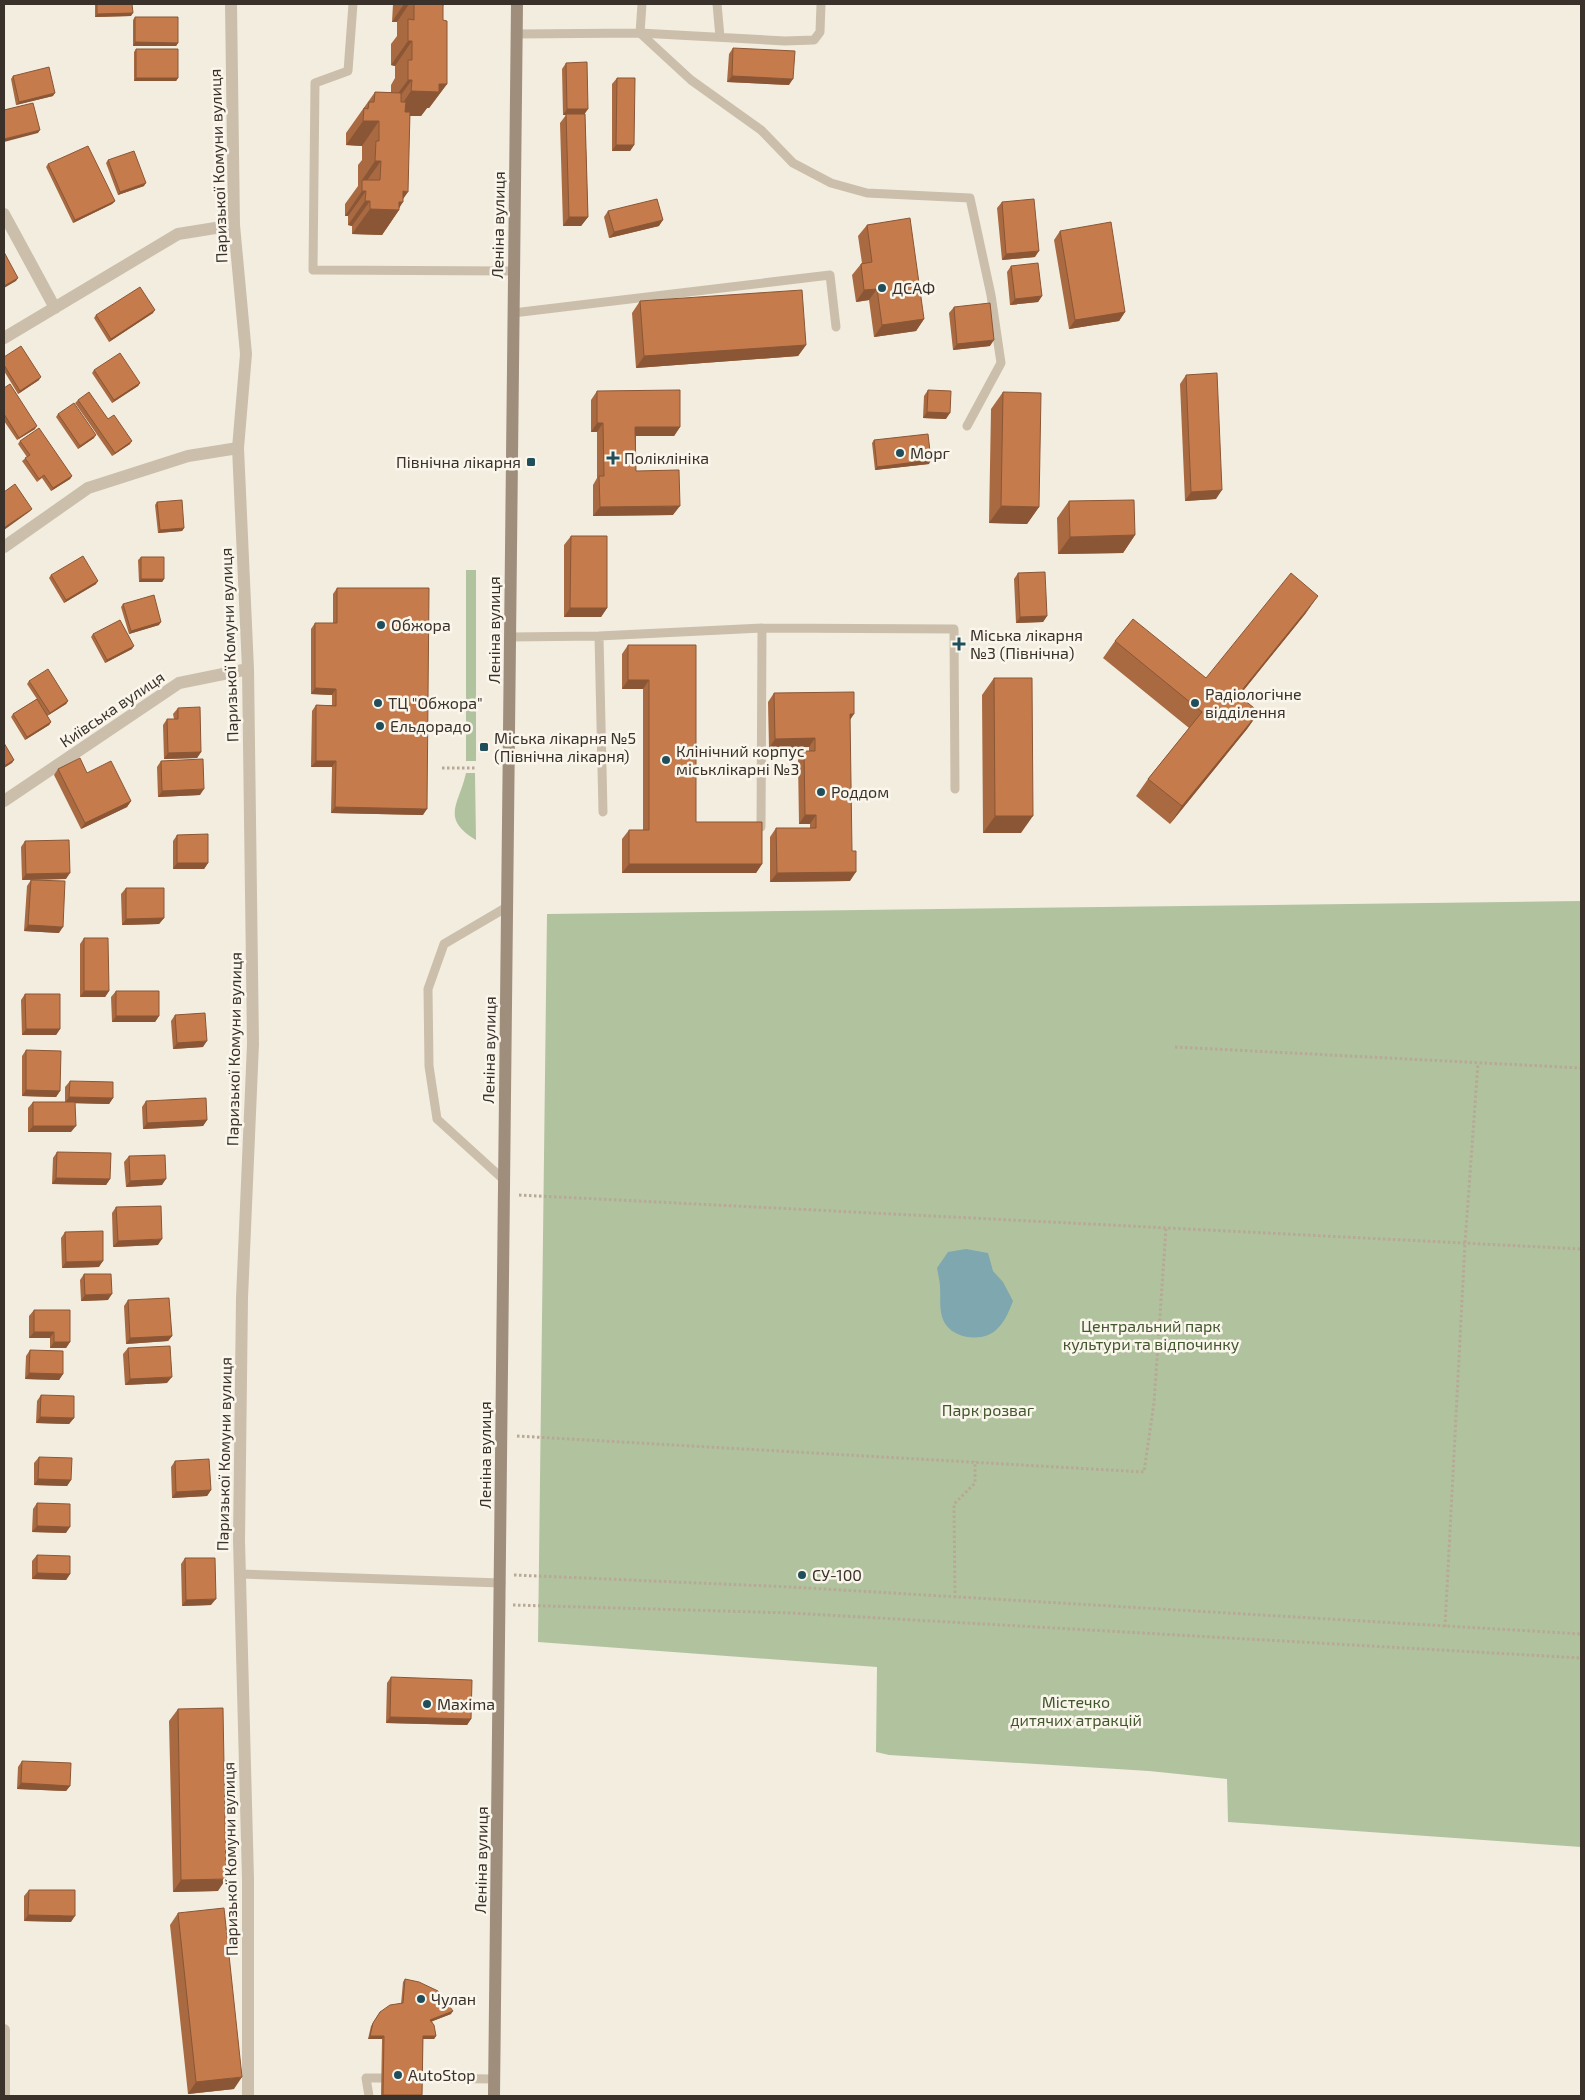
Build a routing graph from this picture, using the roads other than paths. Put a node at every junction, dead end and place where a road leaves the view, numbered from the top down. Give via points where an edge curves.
1 (231, 4) edge
2 (353, 4) edge
3 (518, 4) edge
4 (642, 4) edge
5 (717, 4) edge
6 (821, 4) edge
7 (640, 33) junction
8 (517, 34) junction
9 (720, 37) junction
10 (4, 214) edge
11 (234, 225) junction
12 (514, 271) junction
13 (55, 308) junction
14 (513, 313) junction
15 (836, 327) dead end
16 (4, 338) edge
17 (968, 426) dead end
18 (238, 448) junction
19 (4, 547) edge
20 (762, 628) junction
21 (600, 636) junction
22 (511, 637) junction
23 (248, 669) junction
24 (955, 789) dead end
25 (4, 801) edge
26 (603, 812) dead end
27 (761, 827) edge
28 (507, 906) junction
29 (504, 1180) junction
30 (239, 1574) junction
31 (501, 1579) junction
32 (4, 2030) edge
33 (494, 2078) junction
34 (4, 2096) edge
35 (248, 2096) edge
36 (369, 2096) edge
37 (494, 2096) edge

1 - 11 street, Паризької Комуни вулиця
2 - 12 lane via 348,71 316,83 313,270
3 - 8 main road, Леніна вулиця
4 - 7 lane
5 - 9 lane
6 - 9 lane via 820,32 814,40
7 - 8 lane
7 - 9 lane
7 - 17 lane via 691,80 761,130 793,163 831,183 867,193 970,198 991,295 1001,363
8 - 12 main road, Леніна вулиця
10 - 13 street
11 - 13 street via 178,234
11 - 18 street, Паризької Комуни вулиця via 246,354
12 - 14 main road, Леніна вулиця
13 - 16 street
14 - 15 lane via 830,275
14 - 22 main road, Леніна вулиця
18 - 19 street via 188,456 88,488
18 - 23 street, Паризької Комуни вулиця
20 - 21 lane
20 - 24 lane via 954,629
20 - 27 lane
21 - 22 lane
21 - 26 lane
22 - 28 main road, Леніна вулиця
23 - 25 street, Київська вулиця via 179,683
23 - 30 street, Паризької Комуни вулиця via 253,1044 242,1298
28 - 29 main road, Леніна вулиця
28 - 29 lane via 444,944 428,989 429,1066 437,1119
29 - 31 main road, Леніна вулиця
30 - 31 lane
30 - 35 street, Паризької Комуни вулиця via 248,1879
31 - 33 main road, Леніна вулиця
32 - 34 street
33 - 36 lane via 366,2078
33 - 37 main road, Леніна вулиця

